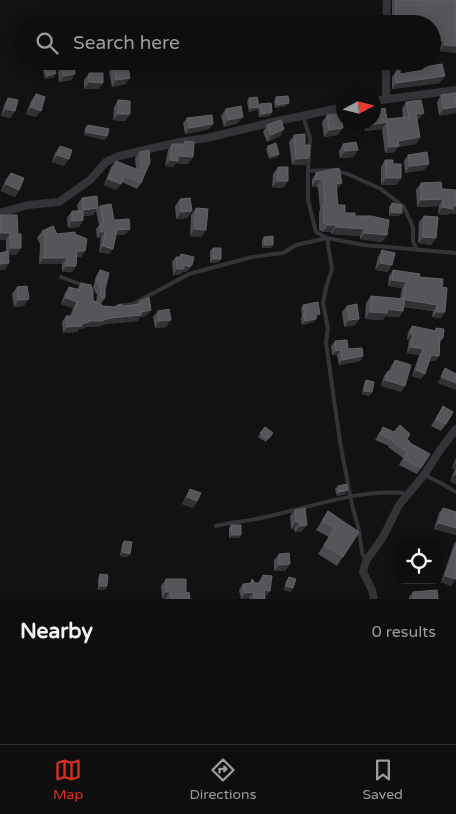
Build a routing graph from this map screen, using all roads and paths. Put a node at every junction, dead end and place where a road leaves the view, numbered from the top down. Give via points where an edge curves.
1 (387, 0) edge
2 (386, 15) edge
3 (386, 70) edge
4 (456, 90) edge
5 (386, 98) junction
6 (381, 99) edge
7 (336, 109) edge
8 (303, 116) junction
9 (308, 171) junction
10 (0, 213) edge
11 (327, 238) junction
12 (417, 250) junction
13 (456, 253) edge
14 (61, 277) dead end
15 (90, 290) edge
16 (110, 309) edge
17 (456, 428) edge
18 (424, 475) junction
19 (456, 492) edge
20 (408, 494) junction
21 (351, 496) junction
22 (216, 526) dead end
23 (366, 561) junction
24 (374, 599) edge

1 - 2 street
3 - 5 street
4 - 5 street
5 - 6 street
7 - 8 street
8 - 9 lane via 310,138
8 - 10 street via 119,156 106,162 90,180 58,202 28,205
9 - 11 lane via 308,200 316,232
9 - 12 lane via 332,170 381,189 404,207 413,227
11 - 12 lane
11 - 16 lane via 296,245 283,253 252,257 189,274 133,304
11 - 21 lane via 332,268 323,303 328,329 326,342
12 - 13 lane
14 - 15 lane
17 - 18 street
18 - 19 lane
18 - 20 street
20 - 21 lane
20 - 23 street
21 - 22 lane via 265,518
21 - 23 lane
23 - 24 street via 363,572

